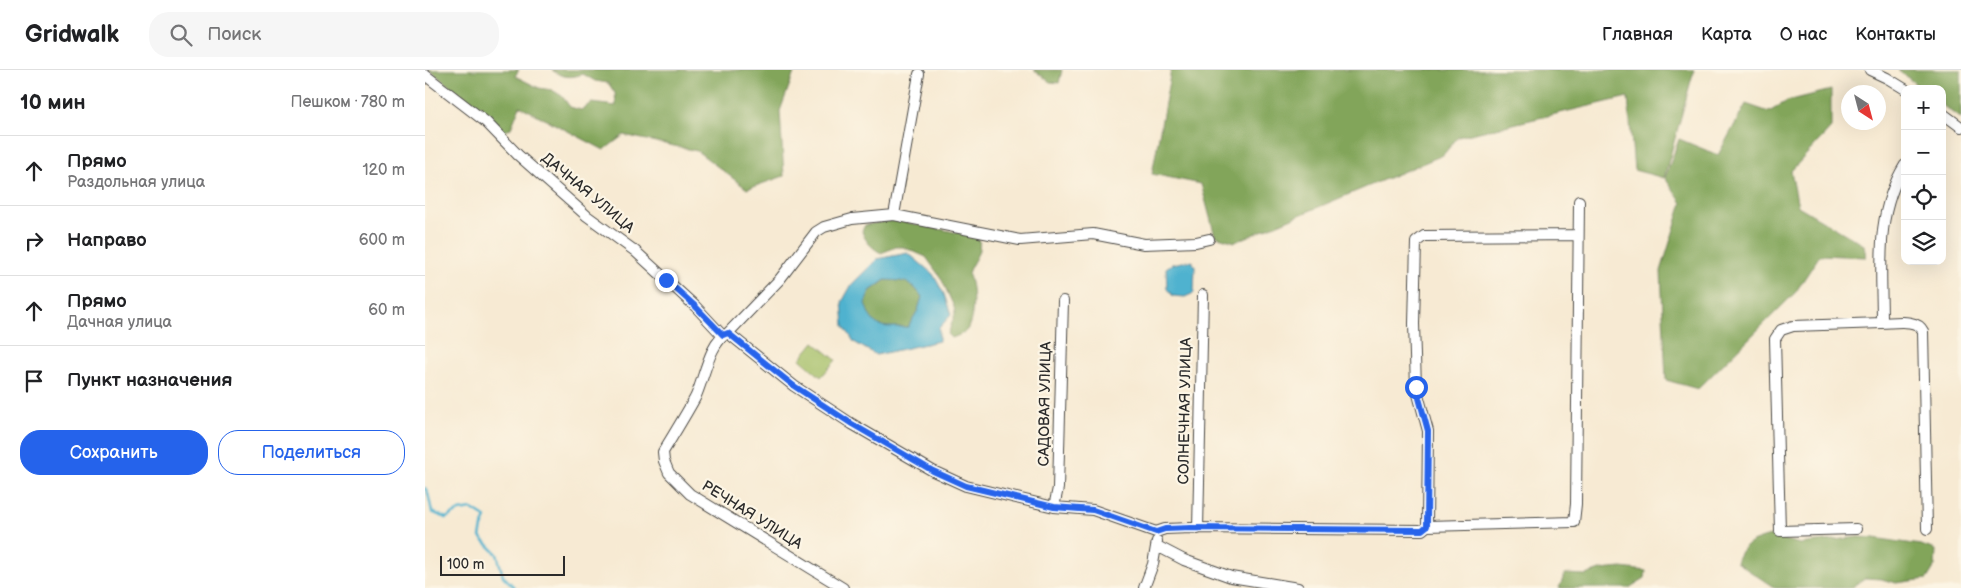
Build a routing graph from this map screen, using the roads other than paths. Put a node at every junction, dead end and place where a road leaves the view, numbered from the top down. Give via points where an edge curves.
1 (1870, 70) edge
2 (919, 74) dead end
3 (427, 77) edge
4 (1901, 87) edge
5 (1946, 116) edge
6 (1961, 127) edge
7 (1901, 174) edge
8 (1579, 201) dead end
9 (894, 215) junction
10 (1578, 235) junction
11 (1209, 239) dead end
12 (1203, 295) dead end
13 (1063, 301) dead end
14 (1882, 323) junction
15 (725, 334) junction
16 (1054, 507) junction
17 (1427, 526) junction
18 (1198, 528) junction
19 (1856, 529) dead end
20 (1927, 529) dead end
21 (1156, 532) junction
22 (1157, 546) junction
23 (843, 588) edge
24 (1144, 588) edge
25 (1298, 588) edge

1 - 4 street
2 - 9 street
3 - 15 street, ДАЧНАЯ УЛИЦА via 486,122 518,155 587,216 635,251
5 - 6 street
7 - 14 street via 1889,199 1882,226
8 - 10 street
9 - 11 street via 1020,240 1093,234 1144,244
9 - 15 street via 853,219 816,232 780,279
10 - 17 street via 1574,522
10 - 17 street via 1424,236 1416,242 1415,378 1428,431
12 - 18 street, СОЛНЕЧНАЯ УЛИЦА
13 - 16 street, САДОВАЯ УЛИЦА via 1058,488
14 - 19 street via 1793,326 1781,330 1775,339 1780,531
14 - 20 street via 1915,323 1923,331
15 - 16 street, ДАЧНАЯ УЛИЦА via 794,386 933,471 966,486
15 - 23 street, РЕЧНАЯ УЛИЦА via 713,350 696,395 663,452 669,472 690,494
16 - 21 street, ДАЧНАЯ УЛИЦА via 1093,510
17 - 18 street via 1422,530
18 - 21 street
21 - 22 street
22 - 24 street
22 - 25 street via 1183,560 1231,577

